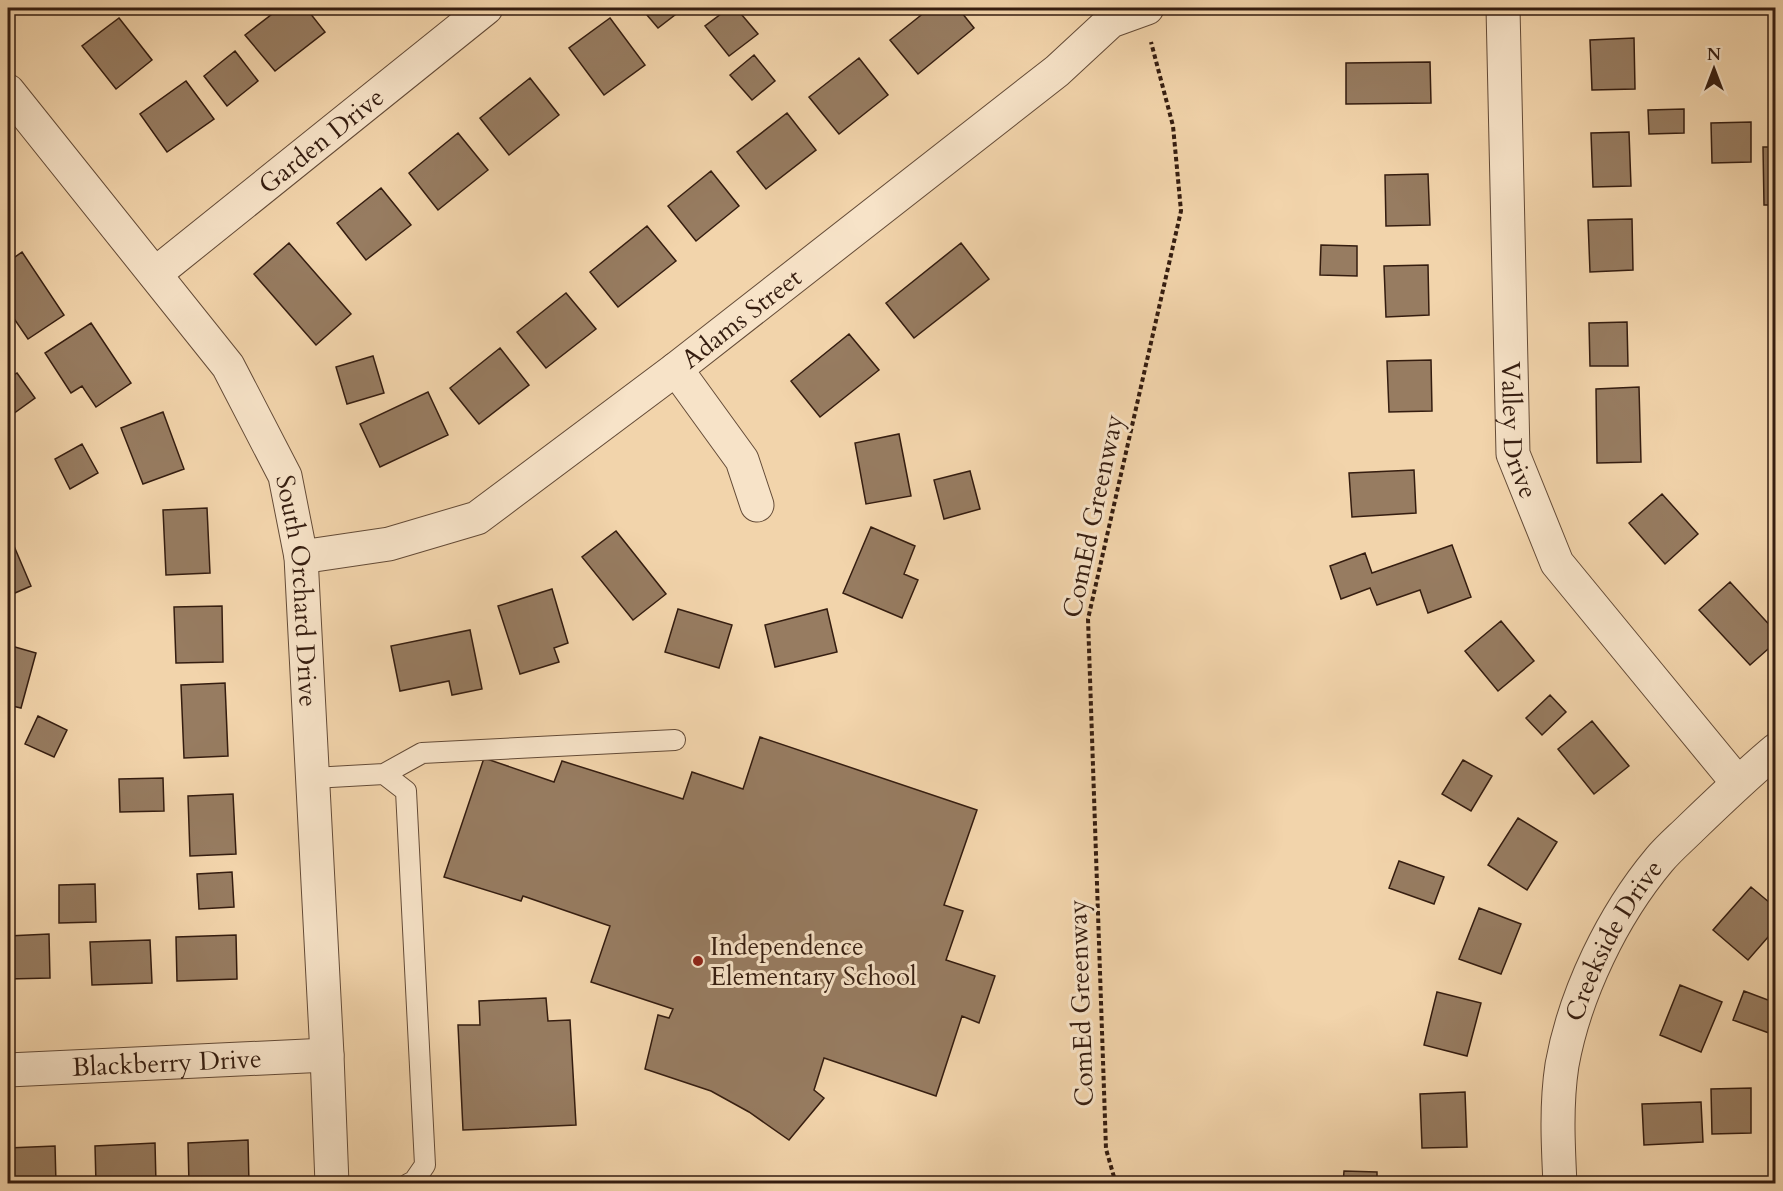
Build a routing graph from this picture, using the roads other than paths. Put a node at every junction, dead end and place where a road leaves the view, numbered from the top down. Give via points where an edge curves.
1 (486, 8) edge
2 (1145, 8) edge
3 (1503, 8) edge
4 (8, 91) edge
5 (155, 274) junction
6 (676, 369) junction
7 (757, 505) dead end
8 (301, 557) junction
9 (675, 740) dead end
10 (1776, 750) edge
11 (384, 774) junction
12 (313, 778) junction
13 (1737, 782) junction
14 (327, 1055) junction
15 (8, 1070) edge
16 (332, 1184) edge
17 (408, 1184) edge
18 (1560, 1184) edge

1 - 5 street, Garden Drive
2 - 6 street, Adams Street via 1111,21 1057,71
3 - 13 street, Valley Drive via 1513,454 1557,563
4 - 5 street, South Orchard Drive
5 - 8 street, South Orchard Drive via 228,366 270,446 285,476
6 - 7 street via 742,460
6 - 8 street, Adams Street via 477,518 389,544
8 - 12 street, South Orchard Drive
9 - 11 lane via 422,753
10 - 13 street, Creekside Drive
11 - 12 lane
11 - 17 lane via 406,791 425,1165
12 - 14 street, South Orchard Drive
13 - 18 street, Creekside Drive via 1660,859 1634,893 1595,965 1576,1010 1563,1064 1558,1098
14 - 15 street, Blackberry Drive
14 - 16 street, South Orchard Drive

